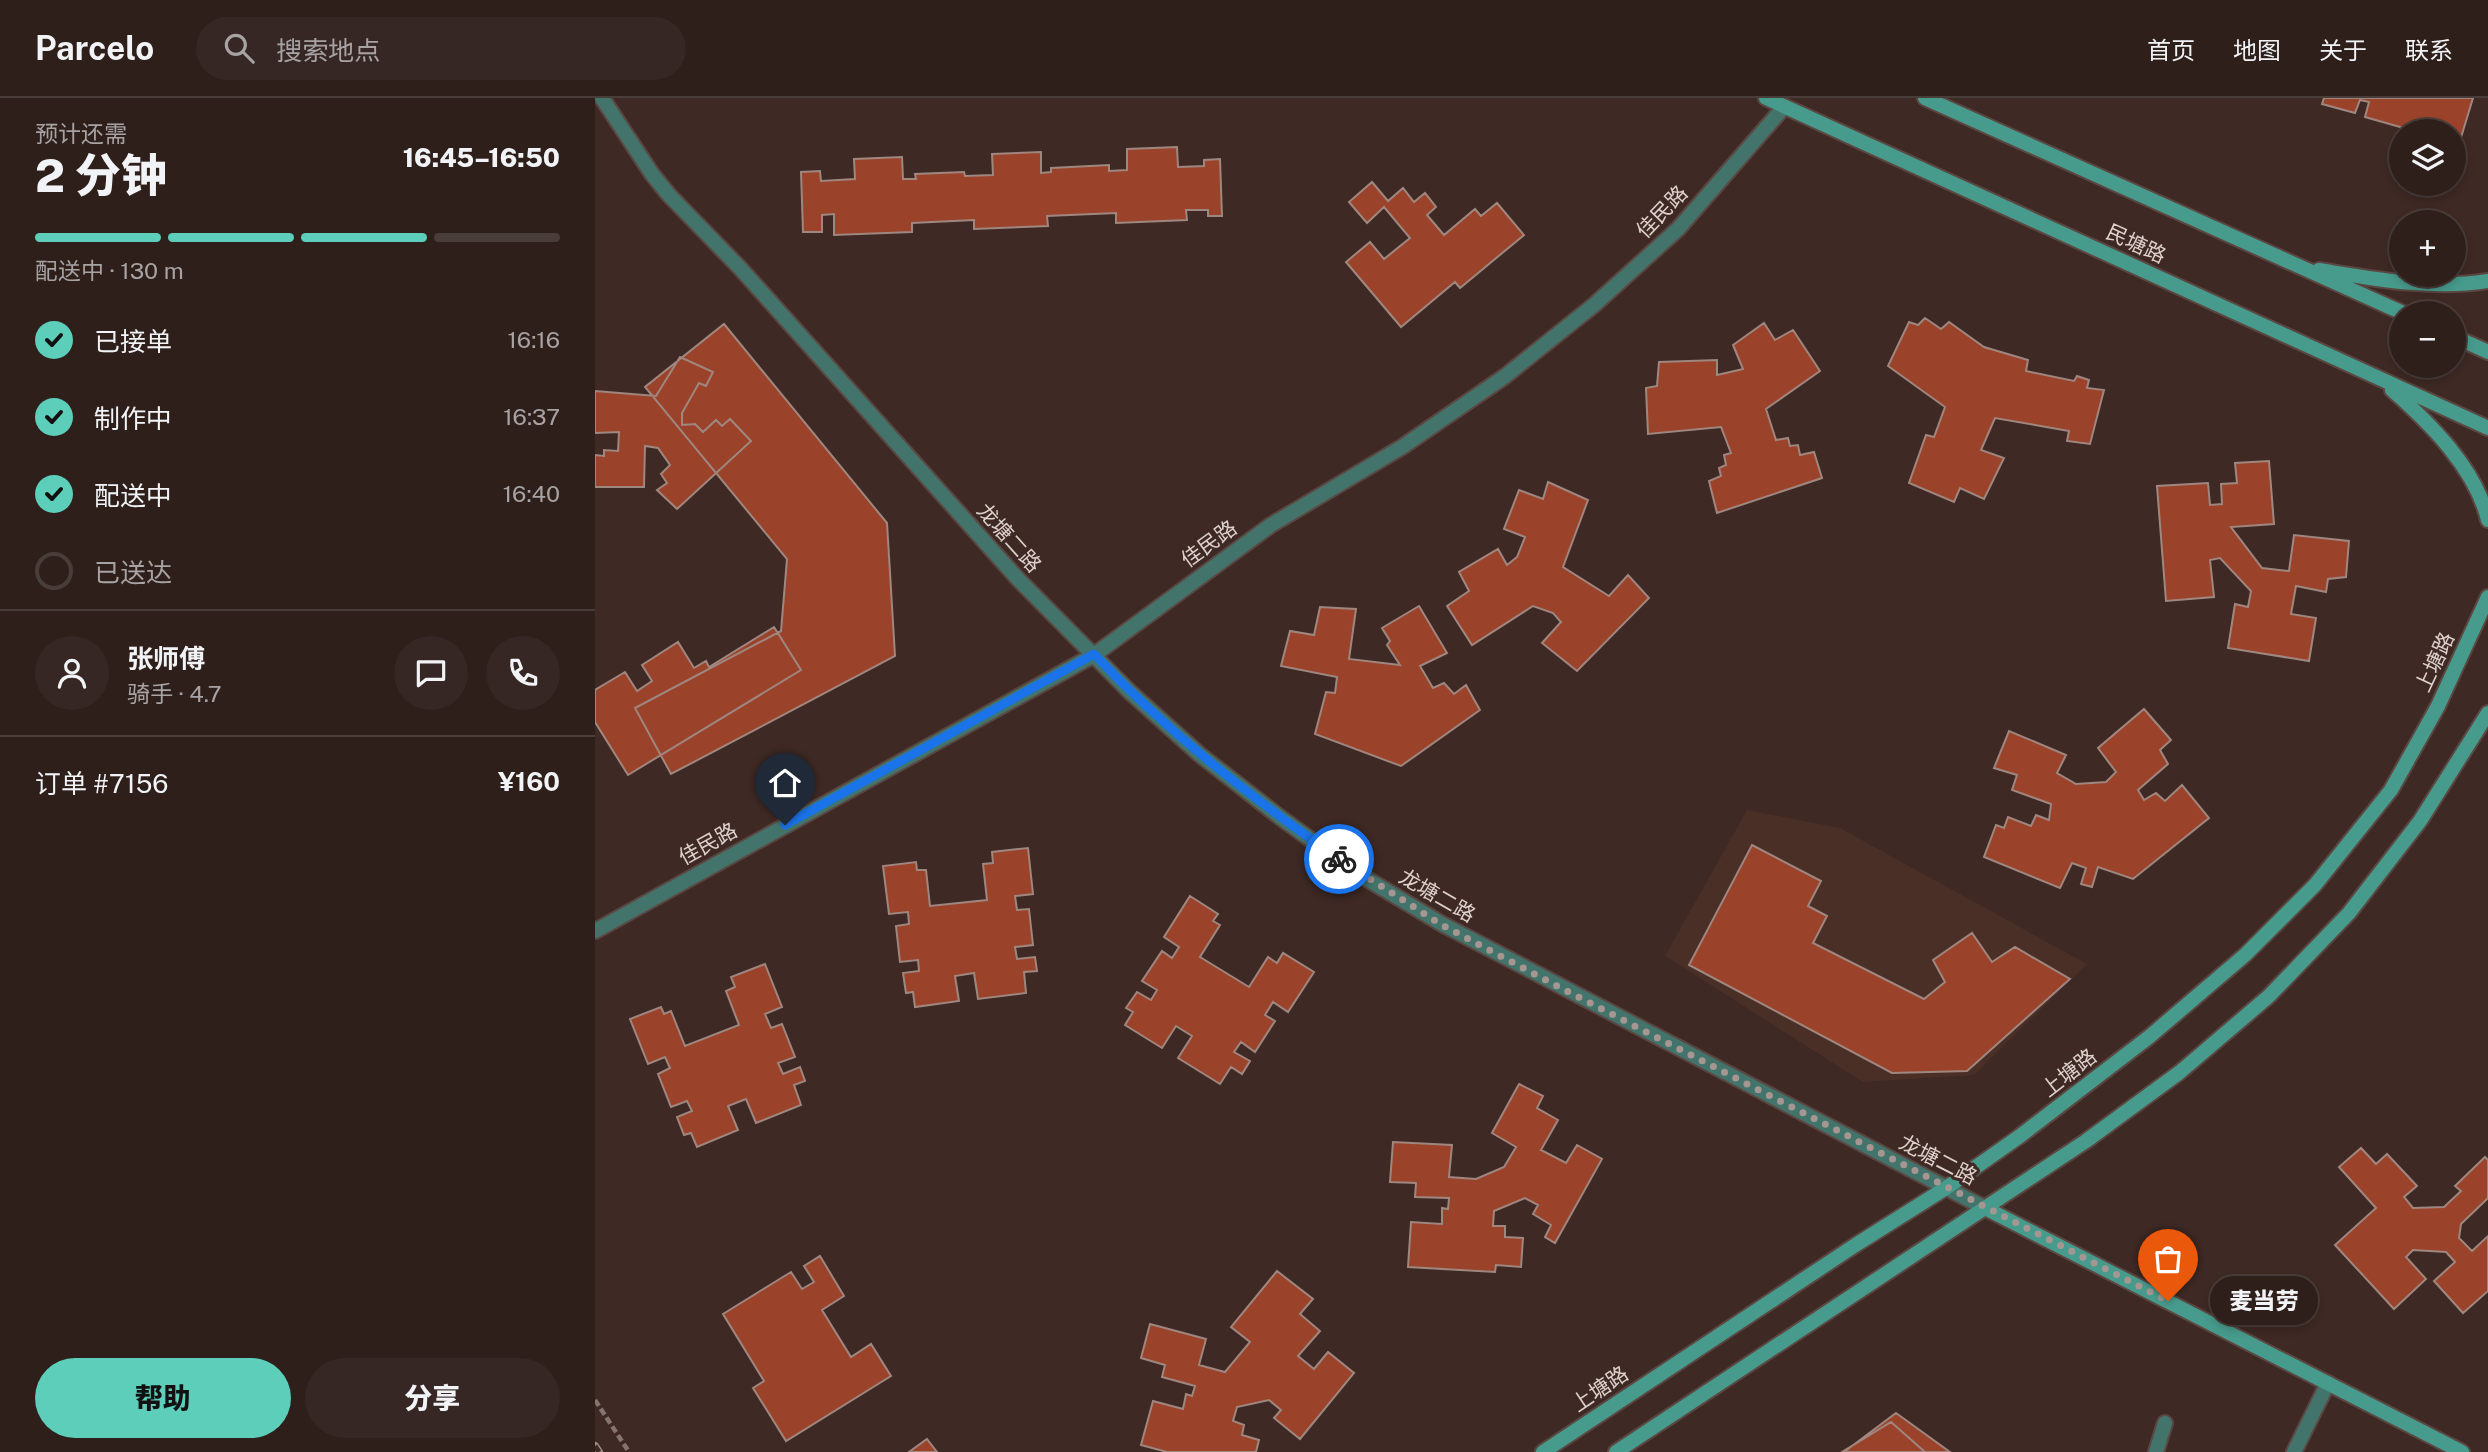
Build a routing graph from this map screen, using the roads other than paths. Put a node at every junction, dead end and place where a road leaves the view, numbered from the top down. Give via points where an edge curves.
1 (602, 98) edge
2 (1766, 98) edge
3 (1925, 98) edge
4 (1784, 107) junction
5 (2300, 267) junction
6 (2488, 281) edge
7 (2389, 307) edge
8 (2466, 342) edge
9 (2488, 352) edge
10 (2381, 379) junction
11 (2488, 428) edge
12 (2488, 520) edge
13 (2488, 581) edge
14 (2488, 597) edge
15 (2480, 616) junction
16 (1094, 654) junction
17 (2488, 713) edge
18 (595, 931) edge
19 (1946, 1188) junction
20 (1985, 1208) junction
21 (2328, 1383) junction
22 (2165, 1423) dead end
23 (1543, 1452) edge
24 (1616, 1452) edge
25 (2156, 1452) edge
26 (2294, 1452) edge
27 (2462, 1452) edge

1 - 16 street, 龙塘二路 via 669,195 1018,579
2 - 4 main road, 民塘路
3 - 5 main road
4 - 10 main road, 民塘路
4 - 16 street, 佳民路 via 1678,229 1514,369 1402,447 1271,524
5 - 6 main road via 2424,284
5 - 7 main road
8 - 9 main road
10 - 11 main road, 民塘路
10 - 12 main road via 2443,439 2477,491
13 - 15 main road
14 - 15 main road, 上塘路
15 - 19 main road, 上塘路 via 2438,706 2391,790 2315,885 2245,955 2149,1037
16 - 18 street, 佳民路
16 - 19 street, 龙塘二路 via 1199,754 1357,873 1442,925
17 - 20 main road via 2405,841 2349,913 2269,996 2159,1087
19 - 20 street, 龙塘二路
19 - 23 main road, 上塘路
20 - 21 main road, 龙塘二路
20 - 24 main road
21 - 26 street
21 - 27 main road, 龙塘二路
22 - 25 street

